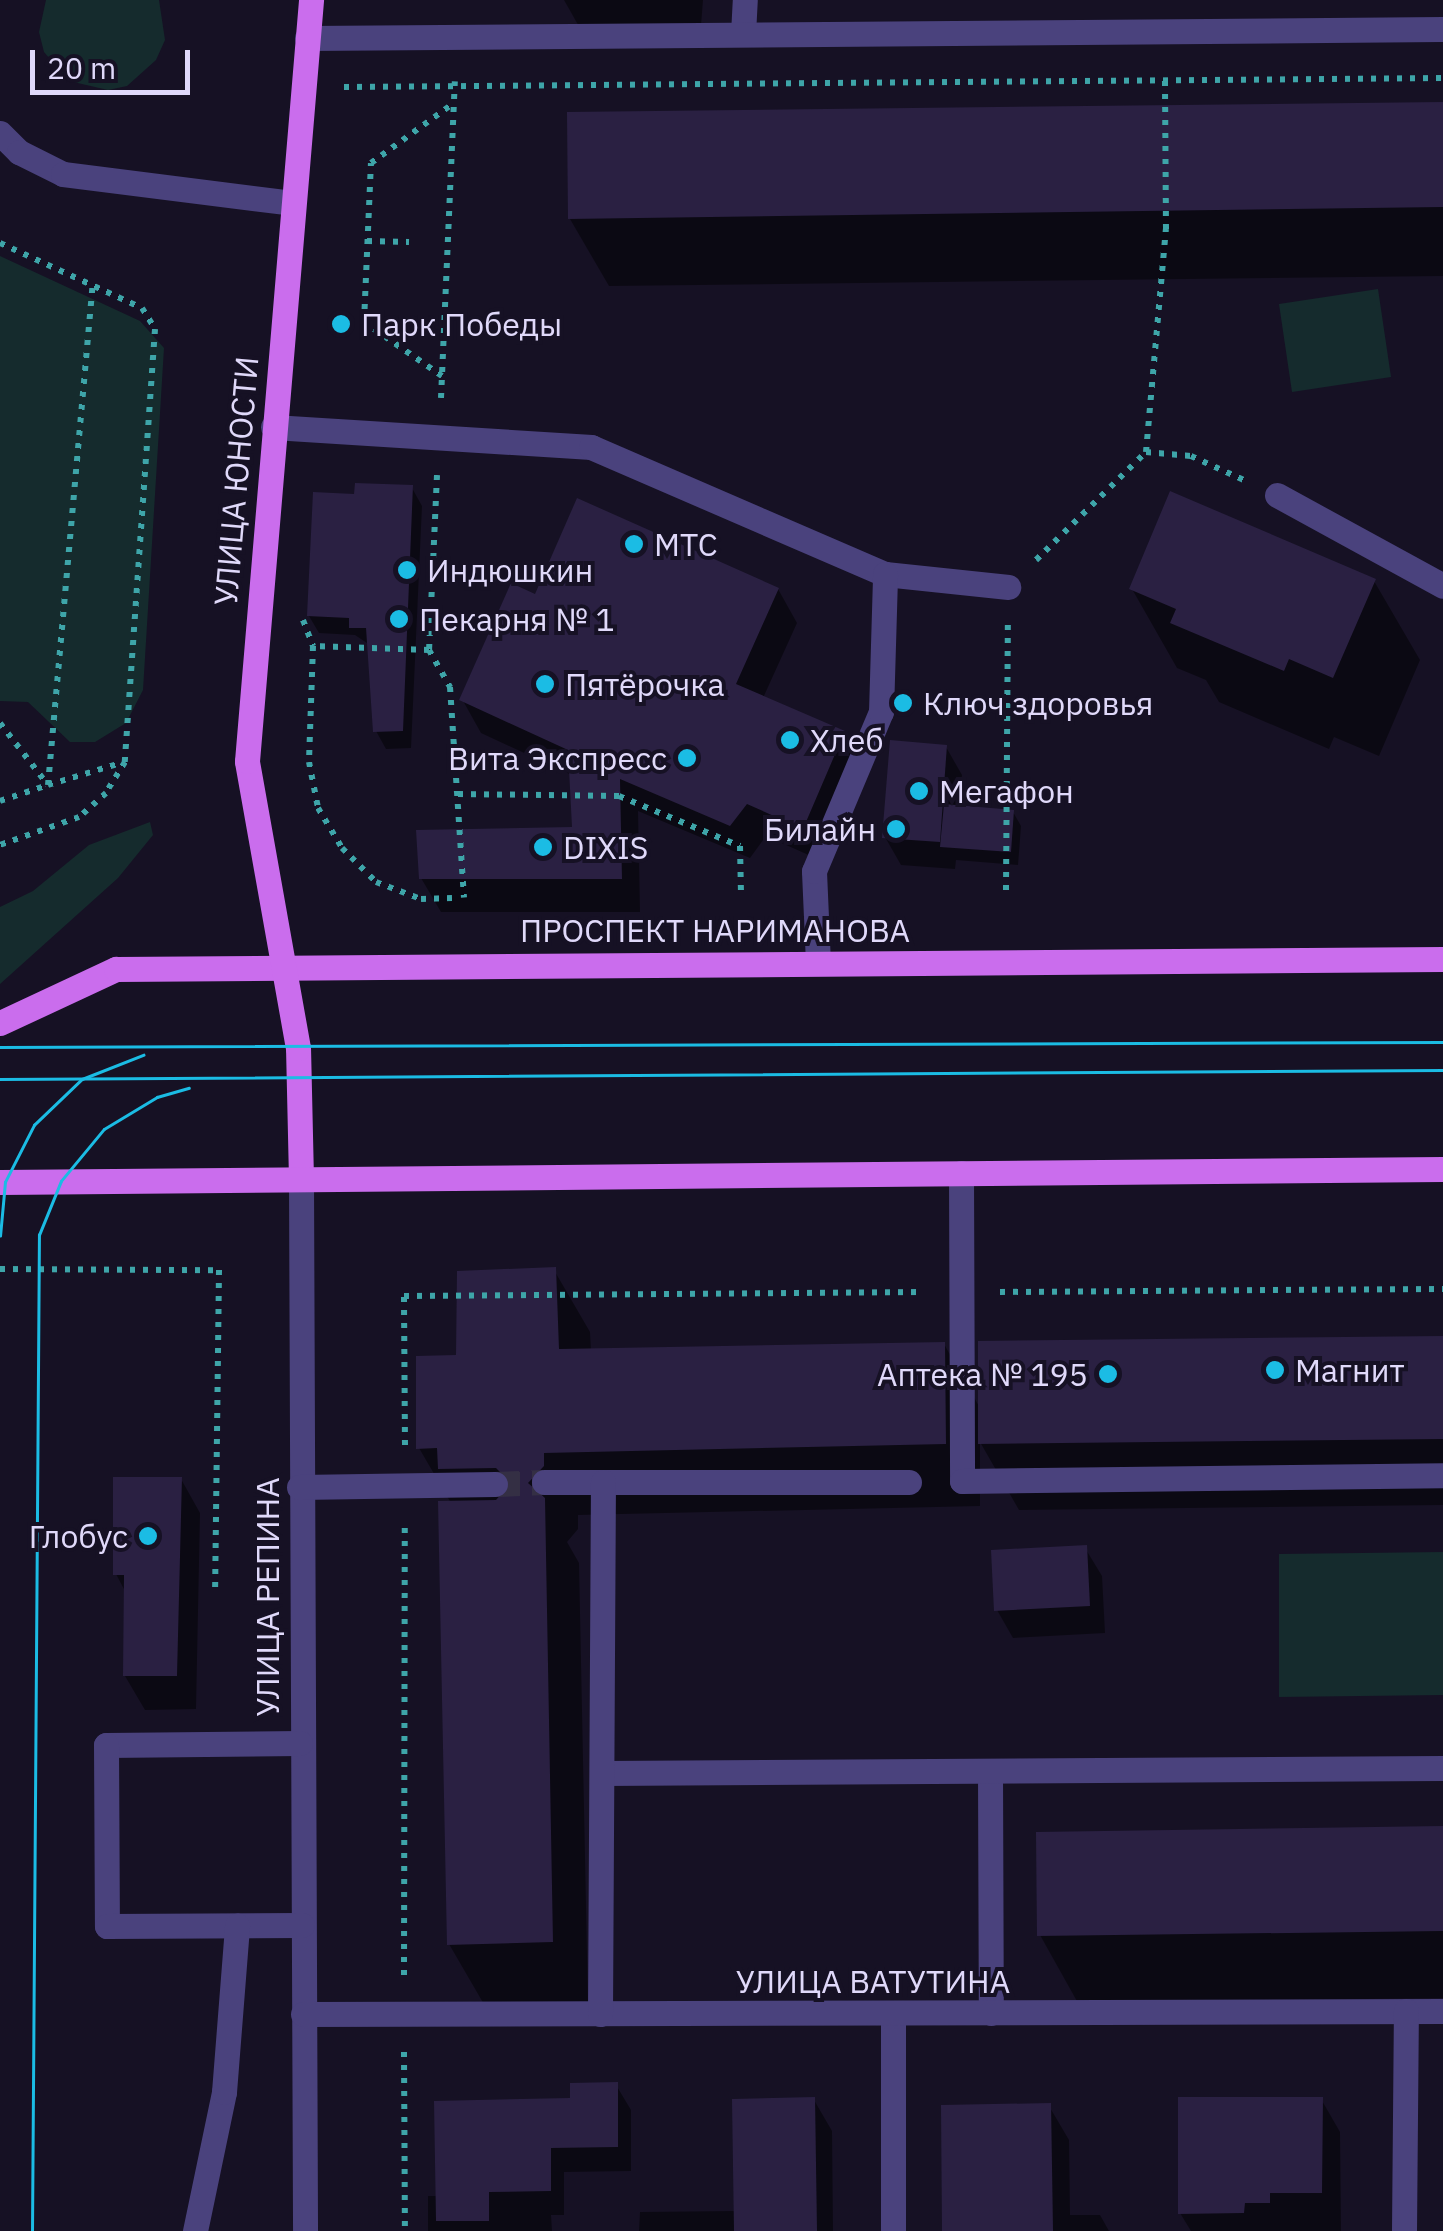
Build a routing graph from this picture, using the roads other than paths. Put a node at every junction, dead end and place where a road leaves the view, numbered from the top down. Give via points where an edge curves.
1 (311, 0) edge
2 (745, 0) edge
3 (1443, 29) edge
4 (743, 34) junction
5 (307, 38) junction
6 (0, 132) edge
7 (292, 203) junction
8 (273, 428) junction
9 (1277, 495) road end
10 (885, 574) junction
11 (1443, 586) edge
12 (1008, 587) road end
13 (1443, 959) edge
14 (818, 962) junction
15 (282, 965) junction
16 (0, 1024) edge
17 (1443, 1168) edge
18 (961, 1173) junction
19 (300, 1179) junction
20 (0, 1182) edge
21 (1443, 1476) edge
22 (544, 1482) tunnel mouth
23 (603, 1482) junction
24 (909, 1482) dead end
25 (495, 1484) tunnel mouth
26 (299, 1487) junction
27 (300, 1742) junction
28 (1443, 1768) edge
29 (990, 1771) junction
30 (602, 1774) junction
31 (302, 1925) junction
32 (237, 1926) junction
33 (1443, 2010) edge
34 (1406, 2011) junction
35 (893, 2013) junction
36 (991, 2013) junction
37 (303, 2014) junction
38 (600, 2014) junction
39 (194, 2231) edge
40 (305, 2231) edge
41 (894, 2231) edge
42 (1404, 2231) edge

1 - 5 main road, УЛИЦА ЮНОСТИ
2 - 4 street
3 - 4 street
4 - 5 street
5 - 7 main road, УЛИЦА ЮНОСТИ
6 - 7 street via 20,152 63,174
7 - 8 main road, УЛИЦА ЮНОСТИ
8 - 10 street via 591,446
8 - 15 main road, УЛИЦА ЮНОСТИ via 247,761
9 - 11 street
10 - 12 street
10 - 14 street via 881,712 814,871
13 - 14 main road, ПРОСПЕКТ НАРИМАНОВА
14 - 15 main road, ПРОСПЕКТ НАРИМАНОВА
15 - 16 main road, ПРОСПЕКТ НАРИМАНОВА via 116,968
15 - 19 main road, УЛИЦА РЕПИНА via 301,1079
17 - 18 main road
18 - 19 main road
18 - 21 street via 962,1481
19 - 20 main road
19 - 26 street, УЛИЦА РЕПИНА
22 - 23 street
23 - 24 street
23 - 30 street
25 - 26 street
26 - 27 street, УЛИЦА РЕПИНА
27 - 31 street, УЛИЦА РЕПИНА
27 - 32 street via 106,1745 107,1926
28 - 29 street
29 - 30 street
29 - 36 street
30 - 38 street
31 - 32 street
31 - 37 street, УЛИЦА РЕПИНА
32 - 39 street via 224,2092
33 - 34 street, УЛИЦА ВАТУТИНА
34 - 36 street, УЛИЦА ВАТУТИНА
34 - 42 street
35 - 36 street, УЛИЦА ВАТУТИНА
35 - 38 street, УЛИЦА ВАТУТИНА
35 - 41 street
37 - 38 street, УЛИЦА ВАТУТИНА
37 - 40 street, УЛИЦА РЕПИНА

